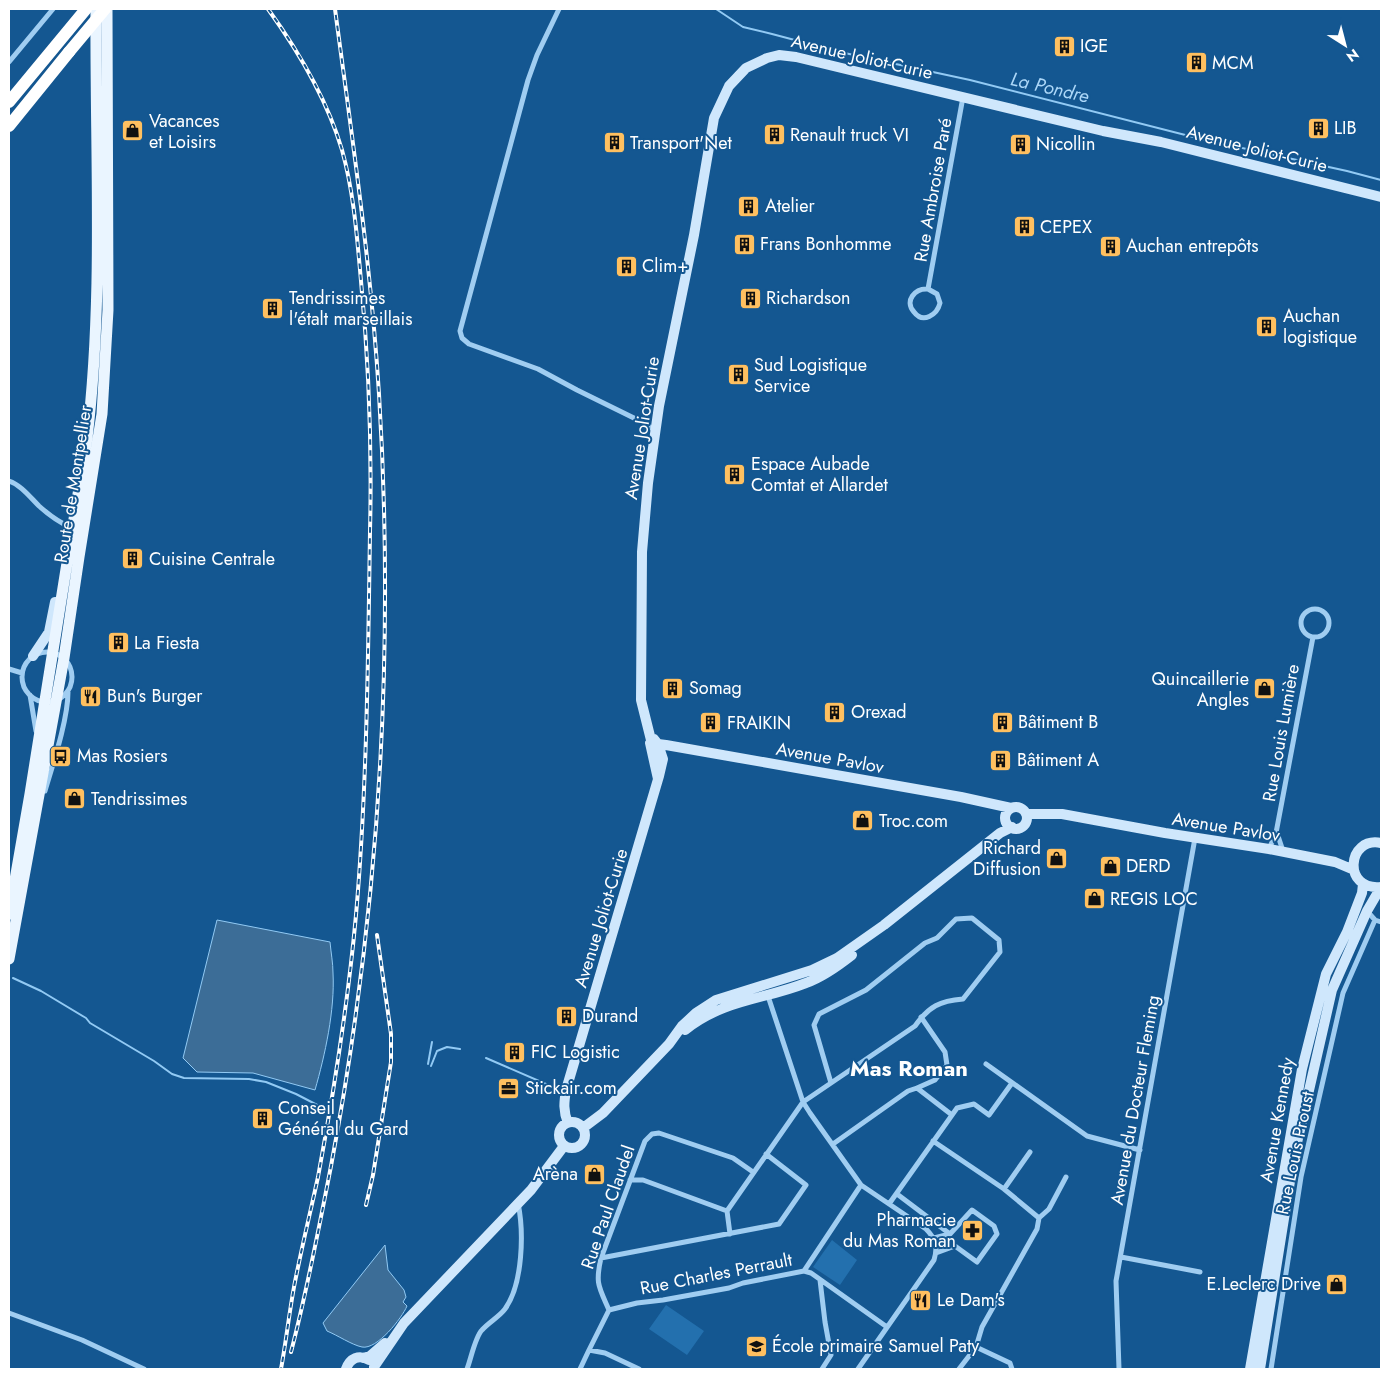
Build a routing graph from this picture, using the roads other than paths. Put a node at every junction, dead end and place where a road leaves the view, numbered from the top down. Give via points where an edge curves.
1 (53, 9) edge
2 (86, 9) edge
3 (96, 9) edge
4 (106, 9) edge
5 (559, 9) edge
6 (9, 62) edge
7 (964, 97) junction
8 (9, 102) edge
9 (9, 126) edge
10 (1381, 197) edge
11 (928, 288) junction
12 (656, 430) junction
13 (9, 481) edge
14 (72, 528) junction
15 (69, 551) junction
16 (1313, 637) junction
17 (53, 653) junction
18 (33, 656) junction
19 (64, 658) junction
20 (9, 669) edge
21 (22, 673) junction
22 (68, 692) junction
23 (30, 695) junction
24 (56, 700) junction
25 (45, 702) junction
26 (655, 745) junction
27 (37, 749) junction
28 (1009, 817) junction
29 (1026, 818) junction
30 (1276, 833) junction
31 (31, 838) junction
32 (1195, 838) junction
33 (1380, 840) edge
34 (1269, 849) junction
35 (1284, 852) junction
36 (1355, 855) junction
37 (1335, 862) junction
38 (1354, 870) junction
39 (1364, 884) junction
40 (1381, 887) edge
41 (1367, 911) junction
42 (9, 914) edge
43 (1375, 920) junction
44 (1381, 922) edge
45 (9, 959) edge
46 (766, 989) junction
47 (921, 1017) junction
48 (986, 1064) dead end
49 (832, 1083) junction
50 (1012, 1083) junction
51 (916, 1088) junction
52 (803, 1102) junction
53 (952, 1115) junction
54 (568, 1123) junction
55 (583, 1128) junction
56 (934, 1141) junction
57 (833, 1144) junction
58 (564, 1146) junction
59 (1140, 1150) junction
60 (1030, 1152) dead end
61 (766, 1154) junction
62 (753, 1172) junction
63 (1066, 1177) dead end
64 (630, 1180) junction
65 (862, 1185) junction
66 (1004, 1189) junction
67 (897, 1194) junction
68 (518, 1202) junction
69 (890, 1204) junction
70 (726, 1211) junction
71 (1039, 1218) junction
72 (730, 1234) junction
73 (950, 1234) junction
74 (934, 1238) junction
75 (936, 1253) junction
76 (1121, 1257) junction
77 (601, 1258) junction
78 (804, 1271) junction
79 (1200, 1272) dead end
80 (820, 1280) junction
81 (609, 1310) junction
82 (9, 1313) edge
83 (888, 1326) junction
84 (398, 1330) junction
85 (976, 1347) junction
86 (589, 1350) junction
87 (364, 1358) junction
88 (374, 1368) edge
89 (144, 1369) edge
90 (346, 1369) edge
91 (467, 1369) edge
92 (580, 1369) edge
93 (639, 1369) edge
94 (822, 1369) edge
95 (858, 1369) edge
96 (959, 1369) edge
97 (1012, 1369) edge
98 (1119, 1369) edge
99 (1250, 1369) edge
100 (1260, 1369) edge
101 (1271, 1369) edge

1 - 6 street
2 - 8 highway
3 - 14 main road, Route de Montpellier via 93,387
4 - 9 highway, bridge
4 - 19 main road, Route de Montpellier via 108,310 105,382
5 - 12 street via 528,80 460,331 469,344 538,369
7 - 10 street, Avenue Joliot-Curie
7 - 11 street, Rue Ambroise Paré
7 - 12 street, Avenue Joliot-Curie via 779,55 755,63 735,78 714,118
11 - 11 street, Rue Ambroise Paré via 918,290 910,302 913,312 922,317 932,316 939,308 937,294
12 - 26 street, Avenue Joliot-Curie via 644,523 641,700
13 - 14 street via 61,524
14 - 15 main road, Route de Montpellier
15 - 17 main road, Route de Montpellier
15 - 18 street via 62,562 49,632
16 - 16 street via 1324,635 1330,625 1327,615 1318,609 1308,611 1301,623 1304,633
16 - 30 street, Rue Louis Lumière
17 - 18 street via 42,652
17 - 19 street
17 - 25 main road, Route de Montpellier
18 - 21 street
19 - 22 street via 72,676
19 - 24 main road, Route de Montpellier
20 - 21 street
21 - 23 street via 22,683
22 - 24 street
22 - 31 street via 64,720
23 - 25 street
23 - 27 street
24 - 25 street
24 - 31 main road, Route de Montpellier
25 - 27 main road, Route de Montpellier
26 - 28 street, Avenue Pavlov via 996,804
26 - 54 street, Avenue Joliot-Curie via 663,759 566,1090 563,1103
27 - 42 main road, Route de Montpellier
28 - 29 street, Avenue Pavlov via 1020,807
28 - 29 street, Avenue Pavlov via 1015,828 1022,827
28 - 46 street via 1000,833 825,974 806,983
29 - 32 street, Avenue Pavlov via 1054,814
30 - 34 street, Rue Louis Lumière
30 - 35 street
31 - 45 main road, Route de Montpellier
32 - 34 street, Avenue Pavlov
32 - 59 street, Avenue du Docteur Fleming
33 - 36 street via 1364,845
34 - 35 street, Avenue Pavlov
35 - 37 street, Avenue Pavlov
36 - 37 street
36 - 38 street
37 - 38 street, Avenue Pavlov
38 - 39 street
39 - 40 street
39 - 99 street, Avenue Kennedy via 1347,932 1326,974 1302,1069
40 - 41 street, Avenue Kennedy
41 - 43 street
41 - 100 street, Avenue Kennedy via 1332,990 1294,1156
43 - 44 street
43 - 101 street, Rue Louis Proust via 1343,993 1301,1177
46 - 52 street
46 - 55 street via 722,1007 692,1025 669,1044 603,1113
47 - 49 street via 915,1026
47 - 49 street via 944,1001 963,999 1000,952 999,940 972,918 956,919 937,938 925,943 866,990 819,1014 814,1025
47 - 51 street via 945,1052 947,1065 935,1080
48 - 50 street
49 - 52 street
50 - 53 street via 988,1114 974,1104 957,1108
50 - 59 street via 1087,1136
51 - 53 street
51 - 57 street
52 - 57 street
52 - 61 street
53 - 56 street
54 - 55 street via 576,1123
54 - 58 street via 559,1133
55 - 58 street via 582,1143 574,1148
56 - 66 street
56 - 67 street
57 - 65 street
58 - 68 street via 538,1182
59 - 76 street, Avenue du Docteur Fleming
60 - 66 street
61 - 62 street
61 - 72 street via 806,1185 780,1224
62 - 64 street, Rue Paul Claudel via 733,1158 659,1132 645,1140
62 - 70 street
63 - 71 street via 1049,1209
64 - 70 street via 643,1180
64 - 77 street, Rue Paul Claudel
65 - 69 street
65 - 78 street
66 - 71 street
67 - 69 street
67 - 73 street
68 - 84 street
68 - 91 street via 520,1264 512,1295 504,1310 480,1331
69 - 74 street
70 - 72 street
71 - 85 street via 1037,1229 982,1327
72 - 77 street
73 - 74 street
73 - 75 street via 972,1210 994,1226 997,1234 977,1262 955,1246
74 - 75 street
75 - 83 street
76 - 79 street
76 - 98 street, Avenue du Docteur Fleming via 1116,1281
77 - 81 street, Rue Paul Claudel via 597,1283
78 - 80 street, Rue Charles Perrault
78 - 81 street, Rue Charles Perrault
80 - 83 street, Rue Charles Perrault
80 - 94 street via 832,1355
81 - 86 street
82 - 89 street via 82,1340
83 - 95 street
84 - 87 street
84 - 88 street
85 - 96 street
85 - 97 street via 1010,1363
86 - 92 street
86 - 93 street
87 - 88 street
87 - 90 street via 352,1360

